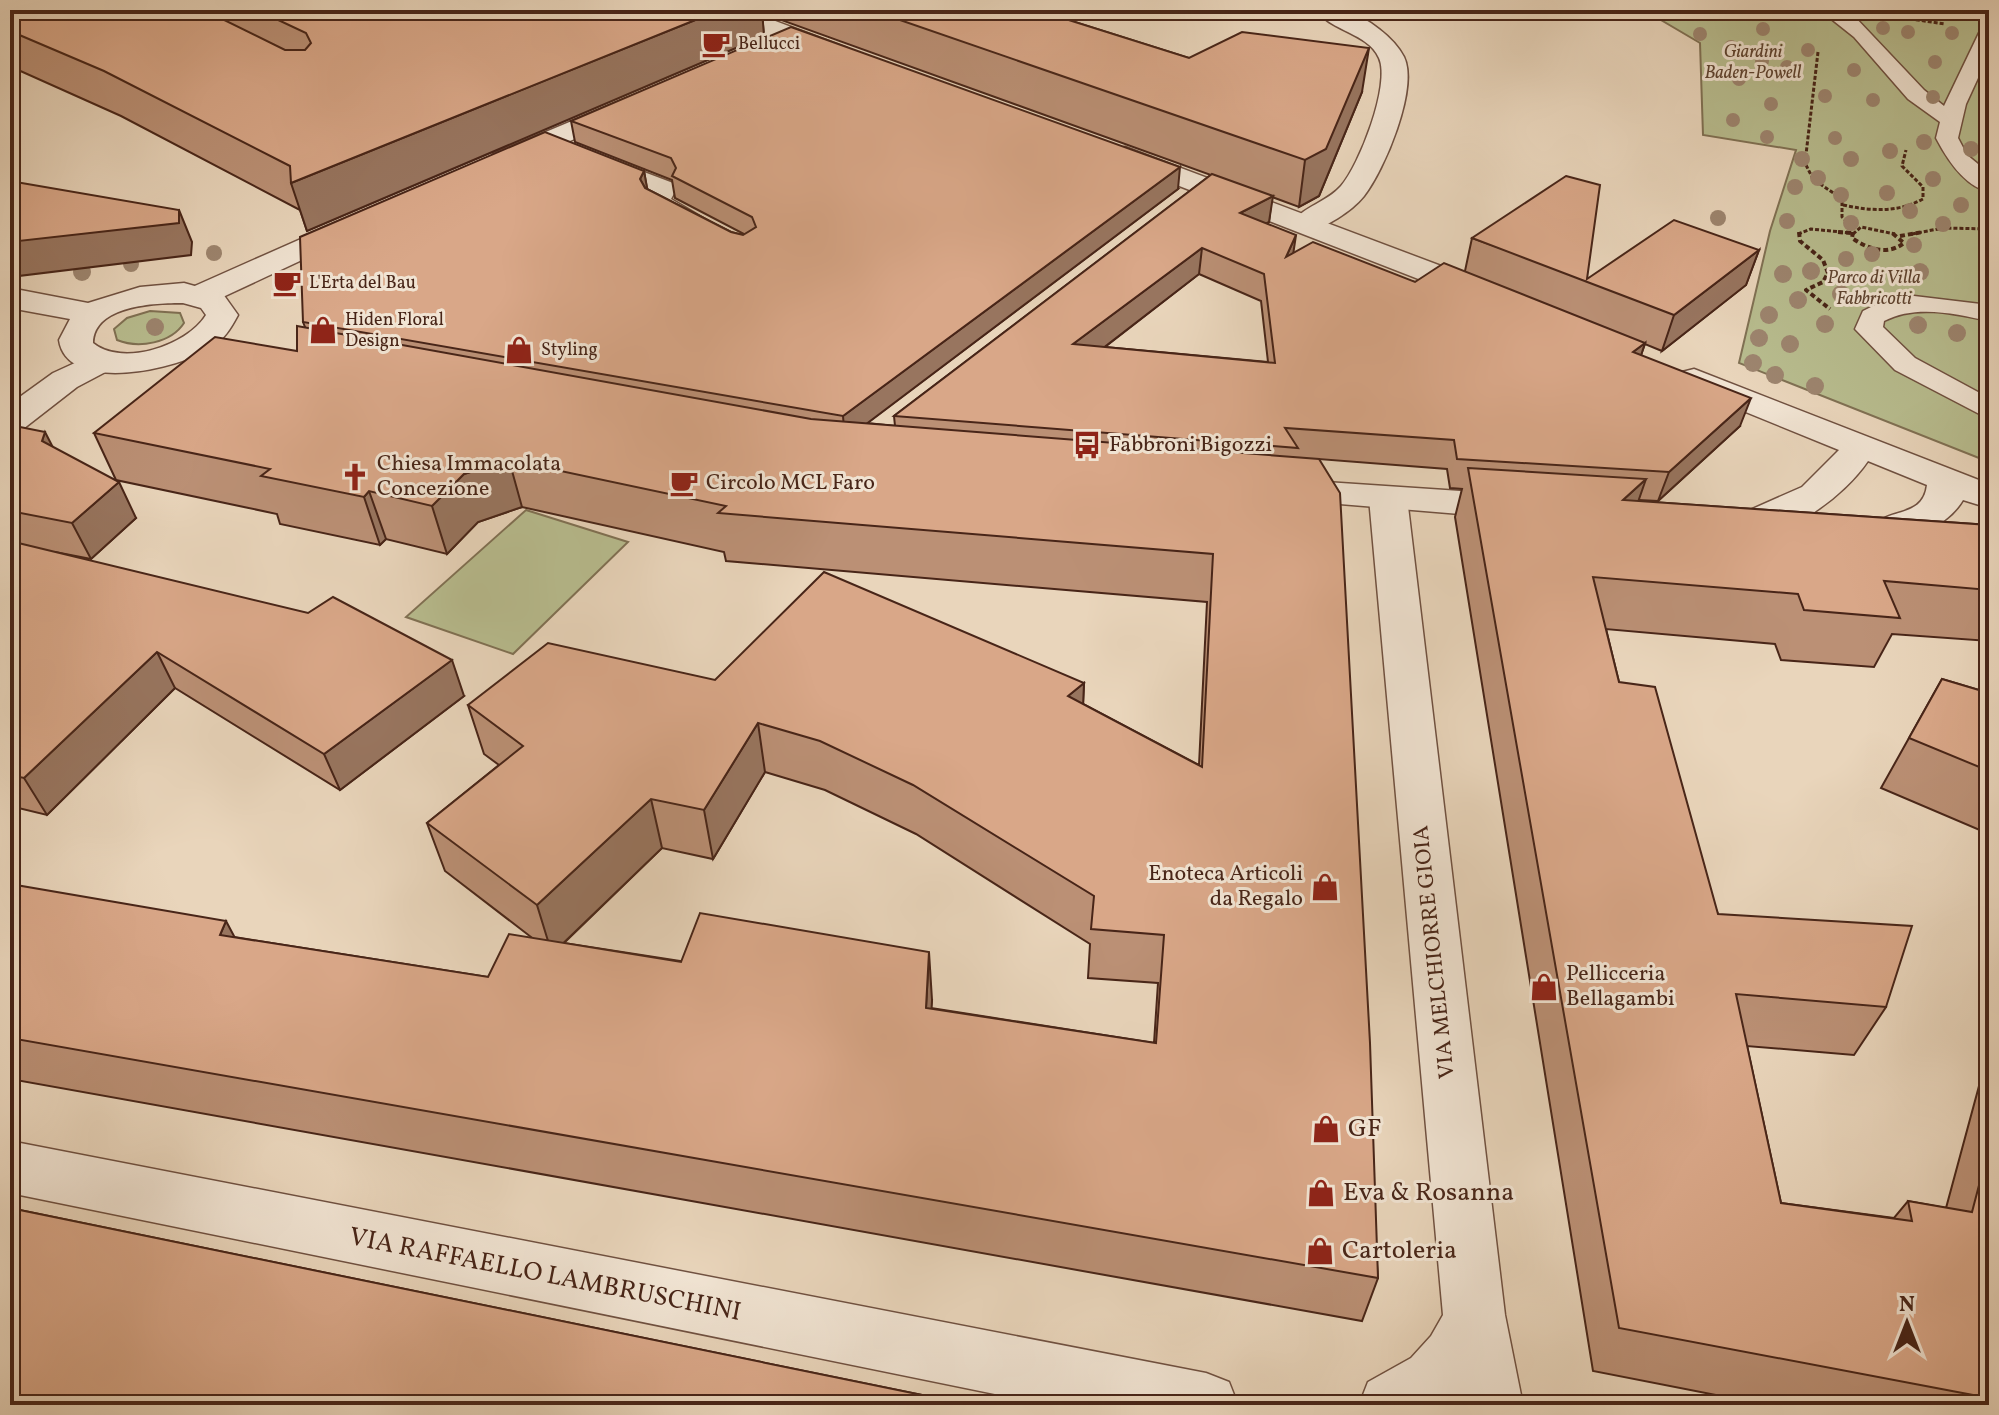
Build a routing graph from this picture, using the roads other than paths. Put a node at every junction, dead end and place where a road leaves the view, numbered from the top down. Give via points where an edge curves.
1 (724, 10) edge
2 (1328, 10) edge
3 (1830, 10) edge
4 (791, 35) junction
5 (1986, 38) edge
6 (756, 50) edge
7 (866, 63) edge
8 (658, 92) edge
9 (1951, 119) junction
10 (546, 141) junction
11 (1102, 148) edge
12 (473, 172) edge
13 (1206, 185) junction
14 (1989, 185) edge
15 (1176, 207) edge
16 (386, 210) edge
17 (1307, 223) junction
18 (720, 234) edge
19 (199, 296) junction
20 (10, 298) edge
21 (1516, 306) edge
22 (1989, 313) edge
23 (94, 314) junction
24 (101, 361) junction
25 (1674, 370) edge
26 (1989, 410) edge
27 (10, 421) edge
28 (1860, 446) junction
29 (1946, 480) junction
30 (1251, 488) edge
31 (1989, 497) edge
32 (1388, 498) junction
33 (1562, 510) edge
34 (1859, 528) junction
35 (1960, 535) edge
36 (10, 1167) edge
37 (1474, 1315) junction
38 (1079, 1393) edge
39 (1206, 1405) edge
40 (1391, 1405) edge
41 (1491, 1405) edge

1 - 4 street
2 - 17 street via 1383,47 1395,75 1389,109 1355,190
3 - 9 lane via 1855,26 1919,100
4 - 6 street
4 - 7 street
5 - 9 lane
8 - 10 street
9 - 14 lane via 1950,149
10 - 12 street
10 - 18 lane via 665,188 658,202
11 - 13 street
13 - 15 street
13 - 17 street
16 - 19 street
17 - 21 street
19 - 23 street via 145,296
19 - 24 street via 212,301 222,315 215,332 224,342 155,359
20 - 23 street
22 - 26 lane via 1910,306 1878,313 1869,329 1905,364
23 - 24 street via 75,338 77,348
24 - 27 street
25 - 28 street
28 - 29 street
28 - 34 street via 1839,478 1814,498 1737,521
29 - 31 street
29 - 34 street via 1944,501 1933,513
30 - 32 street
32 - 33 street
32 - 37 street, VIA MELCHIORRE GIOIA
34 - 35 street
36 - 38 street, VIA RAFFAELLO LAMBRUSCHINI
37 - 40 street via 1450,1367
37 - 41 street, VIA MELCHIORRE GIOIA
38 - 39 street, VIA RAFFAELLO LAMBRUSCHINI

